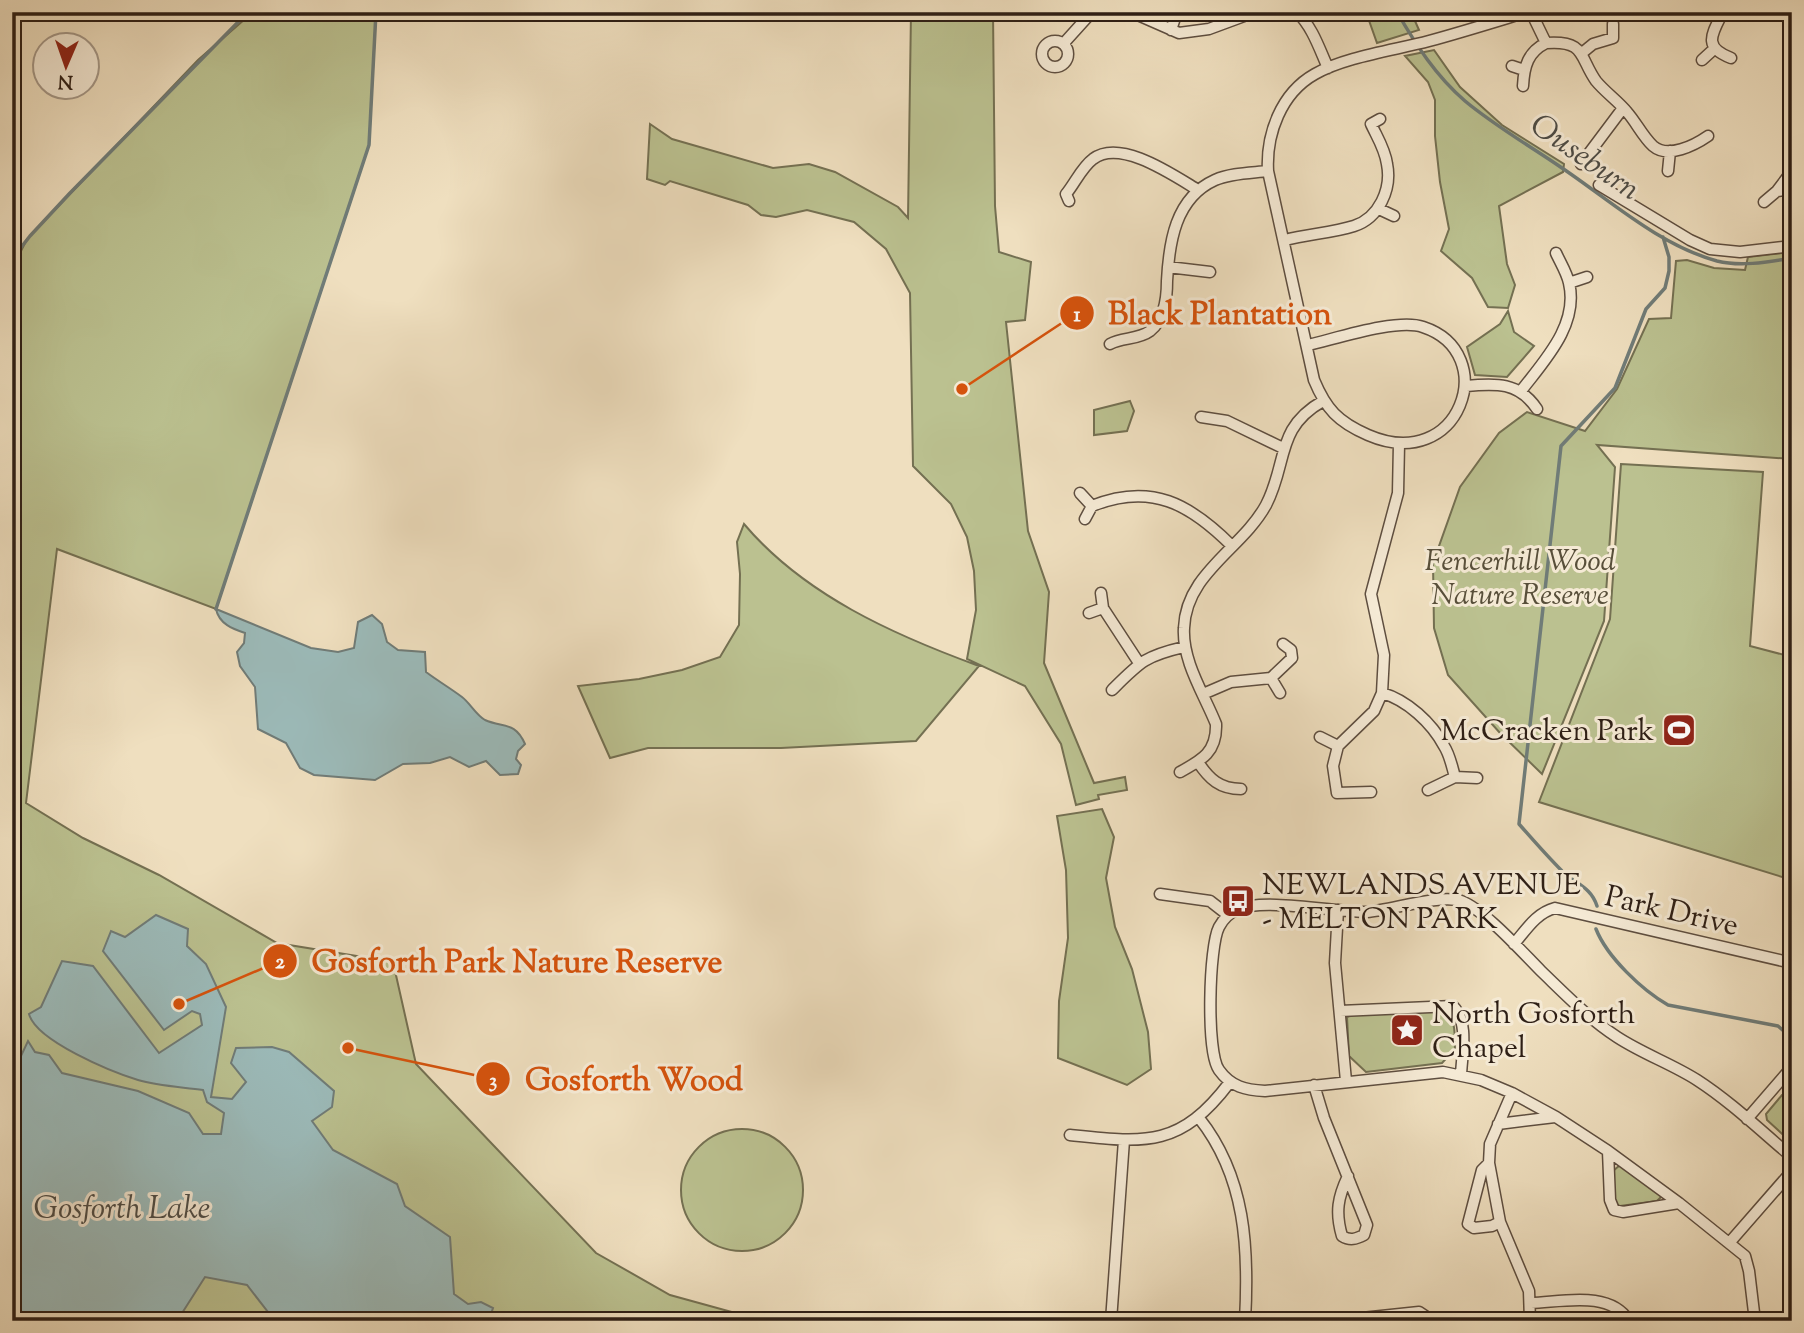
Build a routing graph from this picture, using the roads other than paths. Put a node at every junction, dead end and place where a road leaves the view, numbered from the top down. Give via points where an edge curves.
1 (1091, 12) edge
2 (1131, 12) edge
3 (1177, 12) edge
4 (1255, 12) edge
5 (1297, 12) edge
6 (1529, 12) edge
7 (1723, 12) edge
8 (1613, 24) dead end
9 (1171, 30) junction
10 (1063, 43) dead end
11 (1546, 43) junction
12 (1714, 49) junction
13 (1582, 53) junction
14 (1731, 58) dead end
15 (1702, 60) dead end
16 (1511, 66) dead end
17 (1328, 68) junction
18 (1524, 70) junction
19 (1523, 86) dead end
20 (1623, 108) junction
21 (1372, 122) dead end
22 (1708, 136) dead end
23 (1670, 151) junction
24 (1581, 164) dead end
25 (1268, 171) junction
26 (1668, 171) dead end
27 (1792, 171) edge
28 (1599, 185) dead end
29 (1792, 189) edge
30 (1198, 190) junction
31 (1777, 191) junction
32 (1064, 194) dead end
33 (1764, 202) dead end
34 (1380, 209) junction
35 (1394, 216) dead end
36 (1285, 240) junction
37 (1792, 246) edge
38 (1556, 253) dead end
39 (1168, 267) junction
40 (1210, 272) dead end
41 (1587, 277) dead end
42 (1569, 283) junction
43 (1113, 339) dead end
44 (1308, 345) junction
45 (1466, 386) junction
46 (1521, 391) junction
47 (1323, 401) junction
48 (1537, 408) dead end
49 (1200, 417) dead end
50 (1399, 444) junction
51 (1283, 449) junction
52 (1080, 493) dead end
53 (1092, 506) junction
54 (1085, 519) dead end
55 (1232, 546) junction
56 (1101, 593) dead end
57 (1103, 608) junction
58 (1089, 613) dead end
59 (1283, 644) dead end
60 (1184, 647) junction
61 (1139, 663) junction
62 (1270, 678) junction
63 (1112, 690) dead end
64 (1280, 693) dead end
65 (1382, 693) junction
66 (1203, 694) junction
67 (1320, 737) dead end
68 (1338, 746) junction
69 (1198, 762) junction
70 (1180, 772) dead end
71 (1455, 777) junction
72 (1478, 778) dead end
73 (1241, 789) dead end
74 (1427, 790) dead end
75 (1371, 792) dead end
76 (1160, 894) dead end
77 (1338, 910) junction
78 (1228, 915) junction
79 (1514, 944) junction
80 (1792, 963) edge
81 (1340, 1011) junction
82 (1792, 1067) edge
83 (1461, 1074) junction
84 (1346, 1081) junction
85 (1230, 1082) junction
86 (1314, 1086) junction
87 (1512, 1093) junction
88 (1556, 1117) junction
89 (1199, 1118) junction
90 (1747, 1119) junction
91 (1498, 1124) junction
92 (1070, 1135) dead end
93 (1124, 1140) junction
94 (1608, 1151) junction
95 (1792, 1157) edge
96 (1489, 1163) junction
97 (1792, 1171) edge
98 (1348, 1176) junction
99 (1679, 1203) junction
100 (1500, 1222) junction
101 (1730, 1241) junction
102 (1531, 1303) junction
103 (1111, 1321) edge
104 (1245, 1321) edge
105 (1363, 1321) edge
106 (1425, 1321) edge
107 (1530, 1321) edge
108 (1629, 1321) edge
109 (1755, 1321) edge

1 - 10 street
2 - 9 street
3 - 9 street
4 - 9 street via 1193,33
5 - 17 street via 1314,33
6 - 11 street
6 - 17 street
7 - 12 street via 1712,35
8 - 13 street via 1617,40 1593,44
11 - 13 street via 1566,44
11 - 18 street via 1531,54
12 - 14 street
12 - 15 street
13 - 20 street via 1596,80
16 - 18 street
17 - 25 street via 1299,86 1280,111 1269,139
18 - 19 street
20 - 23 street via 1654,147
20 - 24 street
21 - 34 street via 1388,167
22 - 23 street
23 - 26 street
25 - 30 street via 1216,179
25 - 36 street
27 - 31 street
28 - 37 street via 1710,249
29 - 31 street
30 - 32 street via 1115,151 1088,163
30 - 39 street via 1174,228
31 - 33 street
34 - 35 street
34 - 36 street via 1356,225
36 - 44 street
38 - 42 street
39 - 40 street
39 - 43 street via 1167,297 1151,330 1136,338
41 - 42 street
42 - 46 street via 1566,324
44 - 45 street via 1397,325 1422,327 1445,339 1461,360
44 - 47 street
45 - 46 street via 1494,383
45 - 50 street via 1458,409 1444,428 1422,442
46 - 48 street
47 - 50 street via 1352,428
47 - 51 street via 1300,417
49 - 51 street via 1227,421
50 - 65 street via 1398,493 1371,594 1384,655
51 - 55 street via 1265,507
52 - 53 street
53 - 54 street
53 - 55 street via 1110,498 1159,497 1197,514
55 - 60 street via 1196,589 1184,626
56 - 57 street
57 - 58 street
57 - 61 street
59 - 62 street via 1292,658
60 - 61 street
60 - 66 street
61 - 63 street
62 - 64 street
62 - 66 street via 1231,682
65 - 68 street via 1374,711
65 - 71 street via 1404,702 1437,736
66 - 69 street via 1216,736
67 - 68 street
68 - 75 street via 1333,766 1337,793
69 - 70 street
69 - 73 street via 1221,786
71 - 72 street
71 - 74 street
76 - 78 street via 1210,901
77 - 78 street via 1252,905
77 - 79 street via 1384,911 1438,900 1460,901 1472,906
77 - 81 street via 1335,963
78 - 85 street via 1214,940 1211,1034 1217,1067
79 - 80 street, Park Drive via 1537,917 1555,908
79 - 90 street via 1567,997 1617,1037 1696,1079
81 - 83 street via 1453,1006 1463,1025
81 - 84 street
82 - 90 street
83 - 84 street
83 - 87 street
84 - 86 street
85 - 86 street via 1239,1088 1265,1091
85 - 89 street
86 - 98 street
87 - 88 street
87 - 91 street
88 - 91 street
88 - 94 street
89 - 93 street via 1149,1140
89 - 104 street via 1211,1132 1236,1192 1248,1268
90 - 95 street
91 - 96 street
92 - 93 street
93 - 103 street
94 - 99 street
94 - 99 street via 1614,1210
96 - 100 street
96 - 100 street via 1482,1170 1468,1224 1474,1228
97 - 101 street
98 - 98 street via 1367,1225 1364,1235 1348,1240 1340,1229 1338,1197
99 - 101 street
100 - 102 street
101 - 109 street via 1745,1256
102 - 107 street
102 - 108 street via 1603,1302 1617,1307
105 - 106 street via 1419,1312

